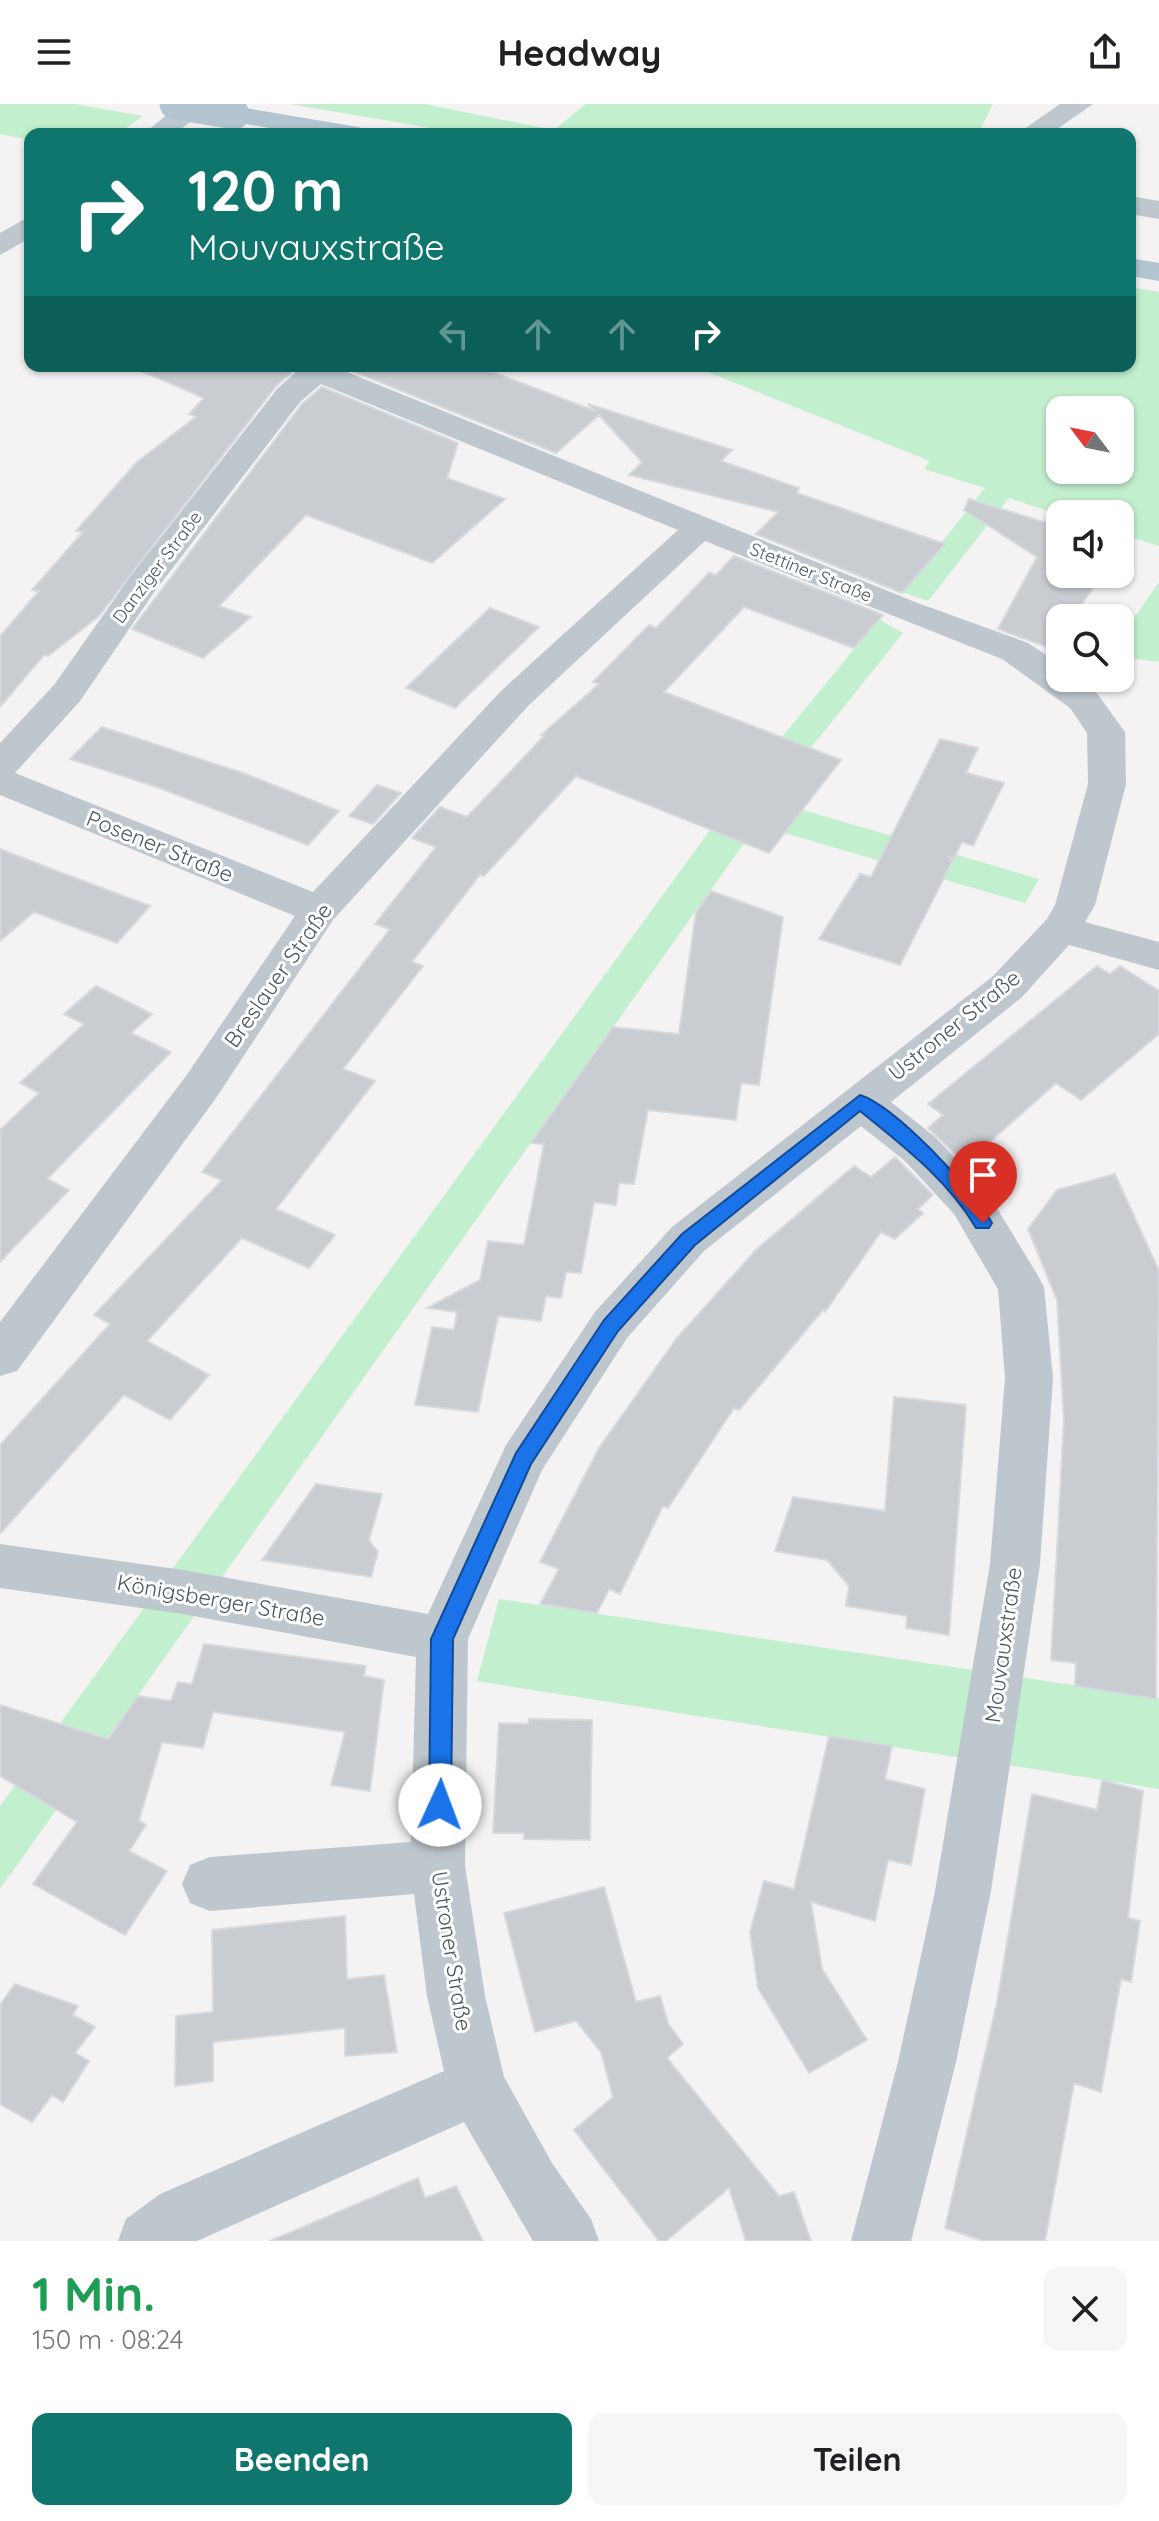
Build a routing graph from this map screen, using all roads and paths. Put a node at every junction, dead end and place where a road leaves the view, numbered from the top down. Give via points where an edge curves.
1 (175, 104) edge
2 (198, 104) edge
3 (1079, 104) edge
4 (165, 128) edge
5 (317, 128) edge
6 (1041, 128) edge
7 (1136, 206) edge
8 (1159, 210) edge
9 (24, 232) edge
10 (11, 248) edge
11 (1136, 268) edge
12 (1159, 272) edge
13 (307, 372) edge
14 (320, 372) edge
15 (700, 528) junction
16 (0, 766) edge
17 (0, 781) edge
18 (319, 910) junction
19 (1061, 929) junction
20 (1159, 956) edge
21 (860, 1101) junction
22 (0, 1357) edge
23 (0, 1566) edge
24 (442, 1639) junction
25 (438, 1866) junction
26 (210, 1884) dead end
27 (477, 2087) junction
28 (148, 2241) edge
29 (569, 2241) edge
30 (881, 2241) edge

1 - 5 main road, bridge
2 - 4 street
3 - 6 street
7 - 8 street
9 - 10 street
11 - 12 main road
13 - 16 street, Danziger Straße via 142,584 67,693
14 - 15 street, Stettiner Straße
15 - 18 street, Breslauer Straße via 515,698
15 - 19 street, Stettiner Straße via 1015,651 1083,700 1106,732 1107,784 1075,905
17 - 18 street, Posener Straße
18 - 22 street, Breslauer Straße via 201,1087
19 - 20 street
19 - 21 street, Ustroner Straße via 1007,987
21 - 24 street, Ustroner Straße via 688,1239 611,1325 523,1459
21 - 30 street, Mouvauxstraße via 920,1149 970,1202 1021,1287 1029,1378 1015,1564 981,1789 927,2062
23 - 24 street, Königsberger Straße via 183,1592
24 - 25 street, Ustroner Straße
25 - 26 street
25 - 27 street, Ustroner Straße via 456,1996
27 - 28 street via 181,2215
27 - 29 street, Ustroner Straße

